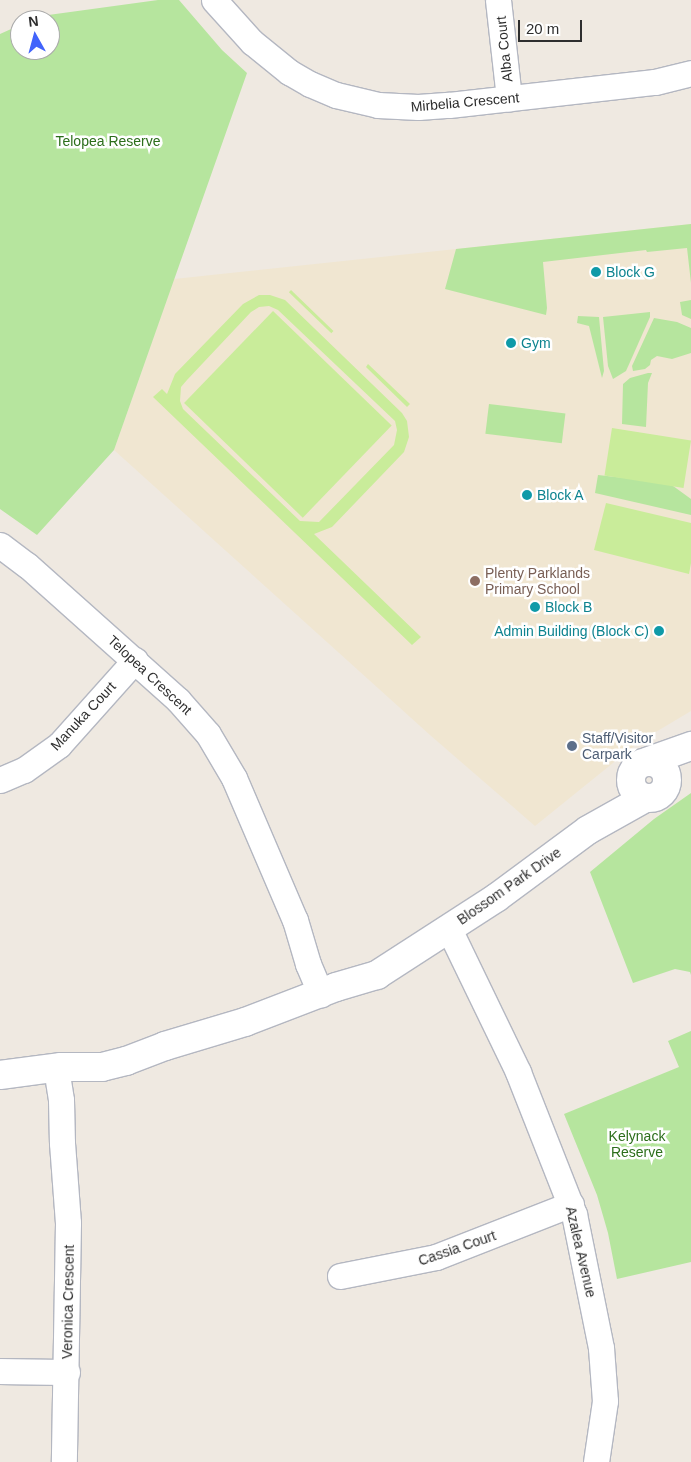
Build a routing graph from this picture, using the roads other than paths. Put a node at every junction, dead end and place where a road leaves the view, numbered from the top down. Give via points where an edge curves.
1 (214, 0) edge
2 (498, 0) edge
3 (691, 73) edge
4 (509, 98) junction
5 (0, 545) edge
6 (135, 660) junction
7 (691, 746) edge
8 (691, 756) edge
9 (640, 768) junction
10 (0, 780) edge
11 (668, 782) junction
12 (645, 798) junction
13 (588, 830) junction
14 (438, 935) junction
15 (329, 990) junction
16 (54, 1069) junction
17 (0, 1075) edge
18 (571, 1204) junction
19 (340, 1276) dead end
20 (0, 1371) edge
21 (67, 1372) junction
22 (64, 1462) edge
23 (596, 1462) edge

1 - 4 street, Mirbelia Crescent via 272,60 310,84 336,95 358,102 398,107
2 - 4 street, Alba Court
3 - 4 street, Mirbelia Crescent via 655,82
5 - 6 street, Telopea Crescent
6 - 10 street, Manuka Court via 59,744 24,770
6 - 15 street, Telopea Crescent via 193,716 222,754 295,920 308,964
7 - 9 street
8 - 11 street
9 - 11 street via 655,762 665,770
9 - 12 street via 632,787
9 - 13 street, Blossom Park Drive
11 - 12 street via 660,795
12 - 13 street, Blossom Park Drive
13 - 14 street, Blossom Park Drive via 496,898
14 - 15 street, Blossom Park Drive via 368,964
14 - 18 street, Azalea Avenue via 451,964 481,999 500,1032
15 - 16 street, Blossom Park Drive via 245,1022 164,1046 99,1054
16 - 17 street, Blossom Park Drive
16 - 21 street, Veronica Crescent via 49,1102 62,1143 68,1223
18 - 19 street, Cassia Court via 436,1257
18 - 23 street, Azalea Avenue via 602,1357 605,1401
20 - 21 street
21 - 22 street, Veronica Crescent

